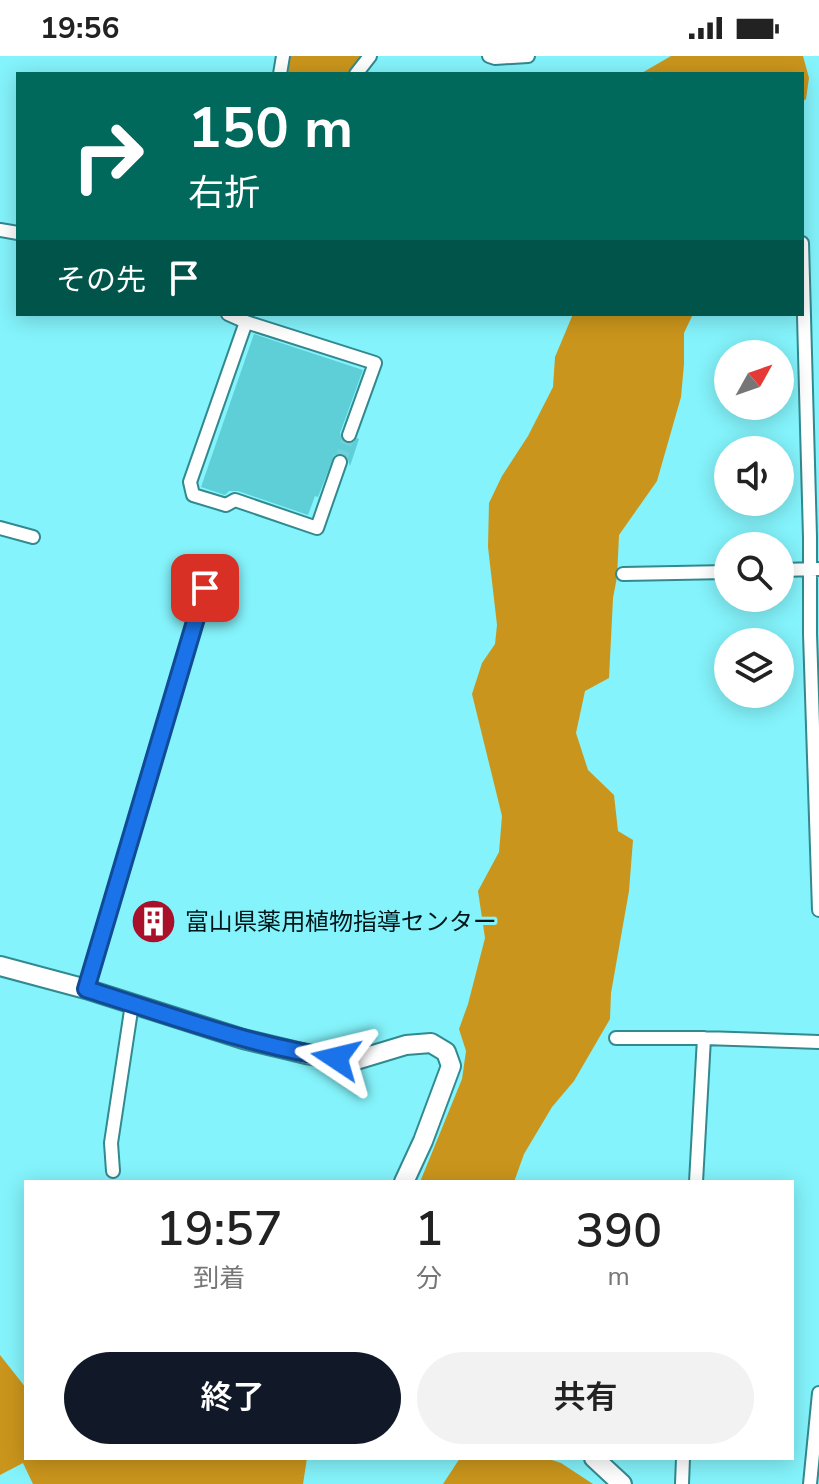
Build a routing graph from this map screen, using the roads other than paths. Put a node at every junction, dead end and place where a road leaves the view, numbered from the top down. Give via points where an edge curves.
1 (370, 56) edge
2 (489, 56) edge
3 (528, 56) edge
4 (358, 72) edge
5 (232, 316) edge
6 (804, 316) edge
7 (246, 322) junction
8 (349, 435) tunnel mouth
9 (340, 462) tunnel mouth
10 (0, 528) edge
11 (33, 537) dead end
12 (814, 570) edge
13 (714, 572) edge
14 (623, 574) dead end
15 (205, 588) dead end
16 (819, 910) edge
17 (0, 966) edge
18 (86, 989) junction
19 (132, 1004) junction
20 (616, 1038) dead end
21 (704, 1038) junction
22 (819, 1042) edge
23 (113, 1171) dead end
24 (405, 1180) edge
25 (696, 1180) edge
26 (819, 1393) edge
27 (596, 1460) edge
28 (683, 1460) edge
29 (622, 1484) edge
30 (682, 1484) edge
31 (810, 1484) edge

1 - 4 street
2 - 3 street
5 - 7 street
6 - 12 street
7 - 8 street via 375,363
7 - 9 street via 190,482 193,495 226,505 235,500 317,528
10 - 11 street
12 - 16 street
13 - 14 street
15 - 18 street
17 - 18 main road
18 - 19 main road
19 - 23 street via 111,1143
19 - 24 main road via 306,1054 353,1061 431,1043 446,1052 451,1066
20 - 21 street
21 - 22 street
21 - 25 street
26 - 31 street
27 - 29 main road
28 - 30 street

